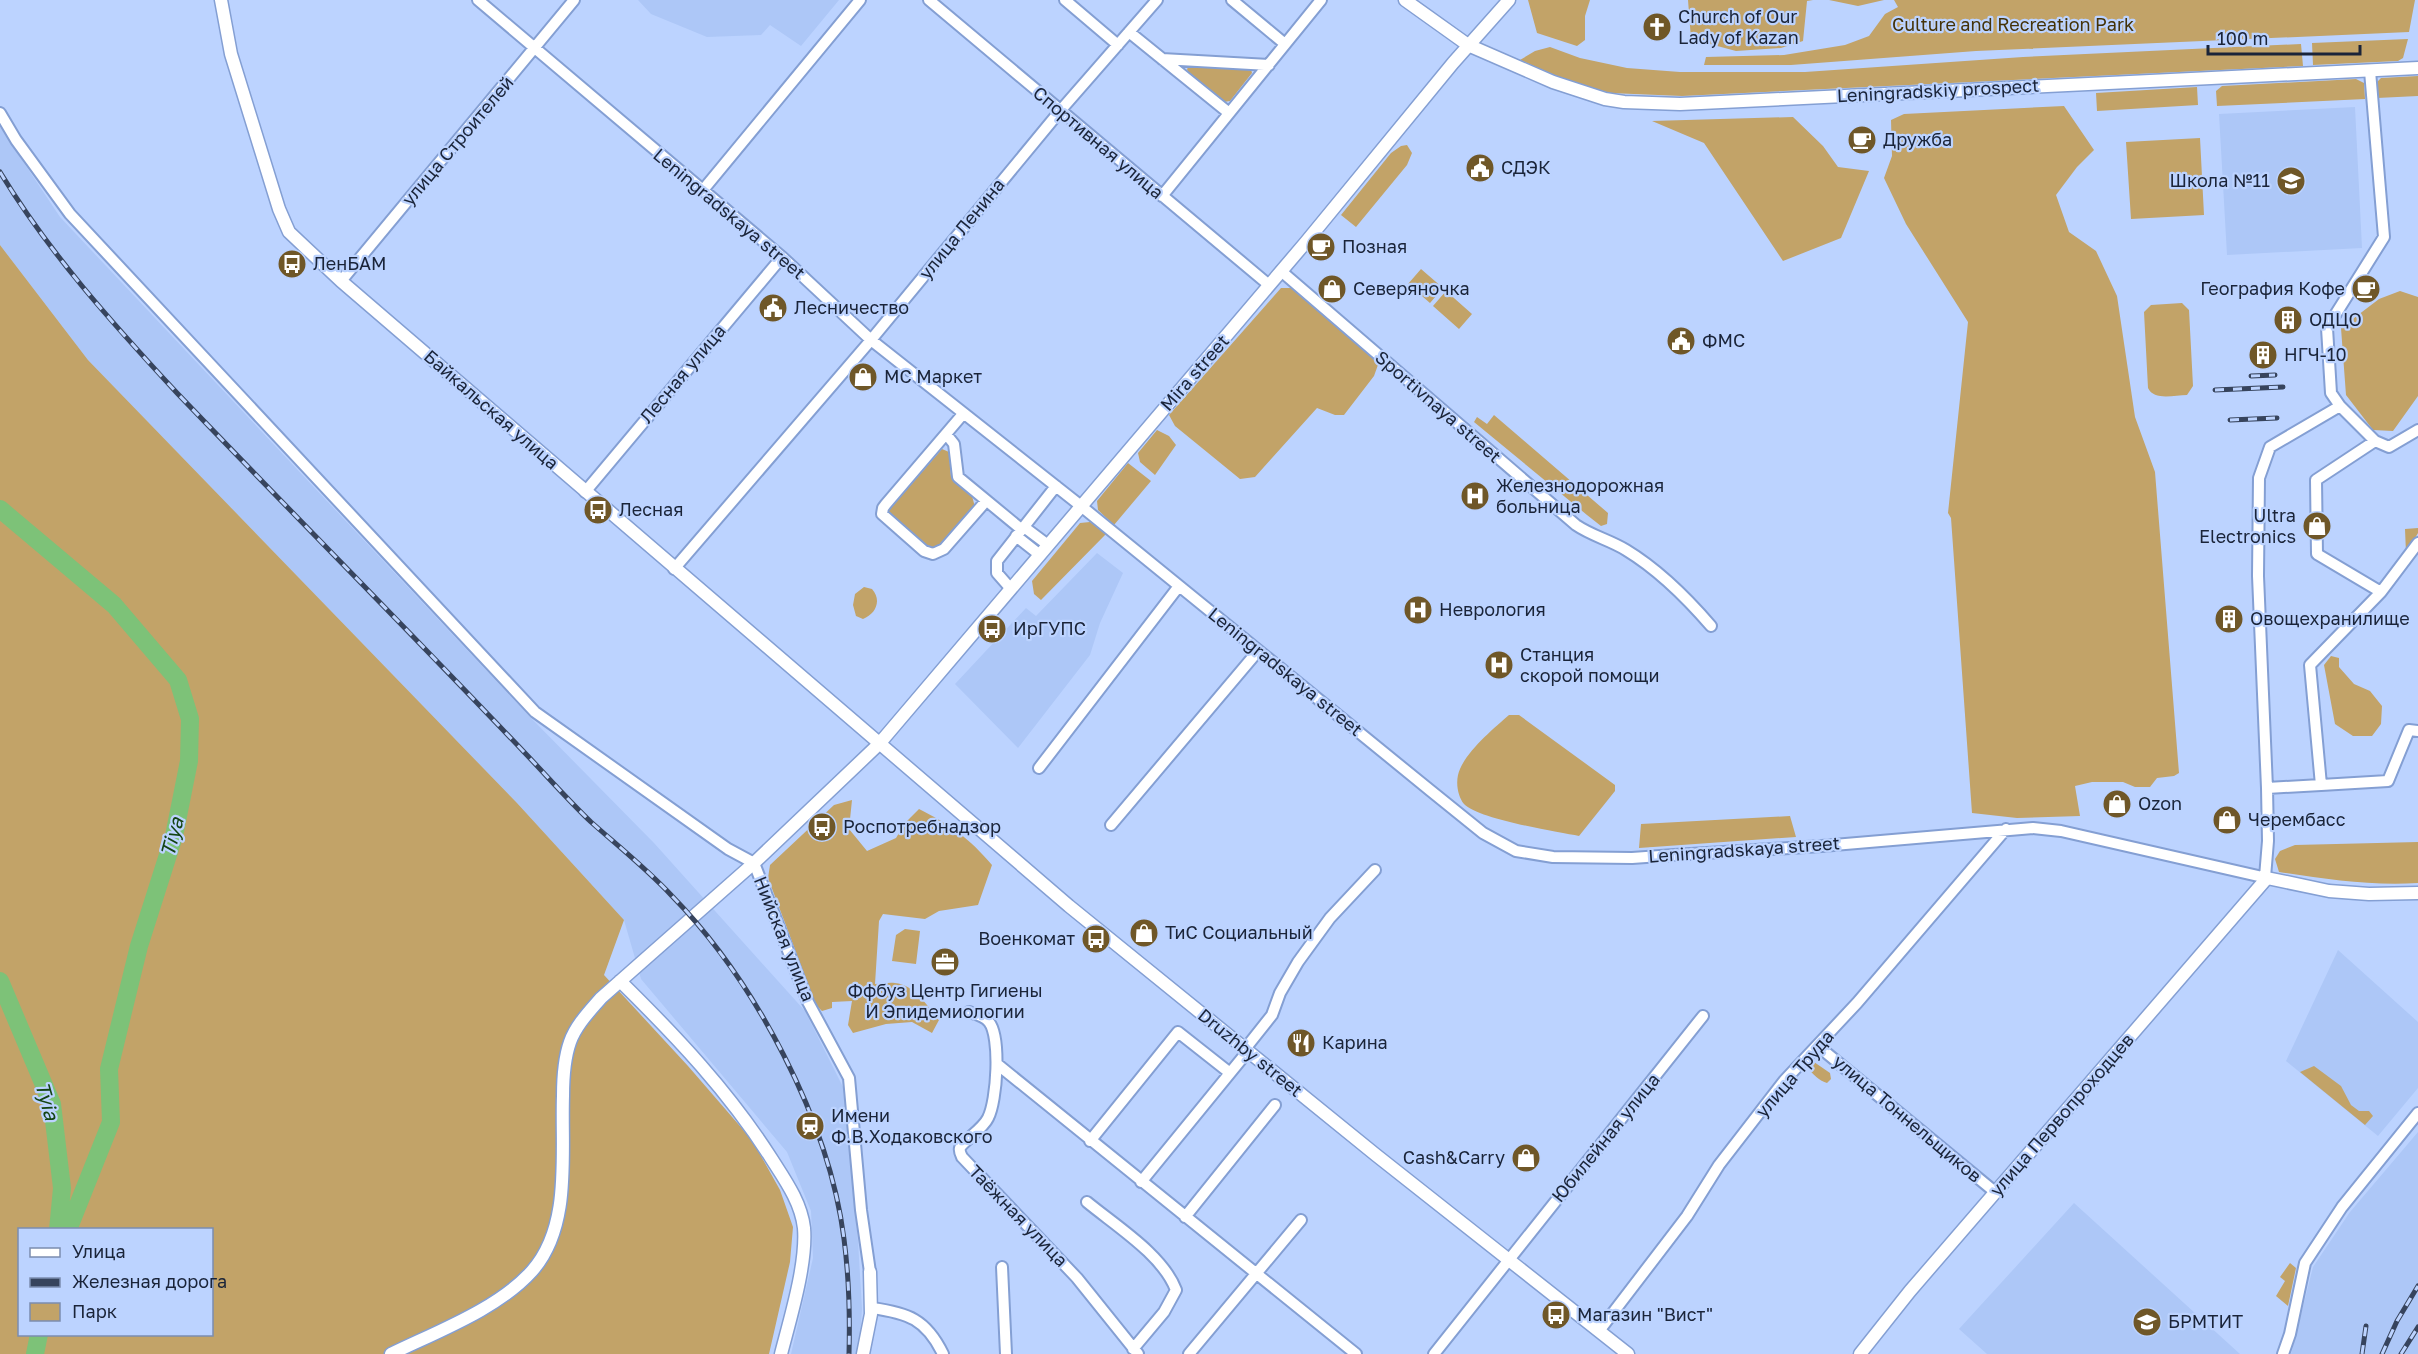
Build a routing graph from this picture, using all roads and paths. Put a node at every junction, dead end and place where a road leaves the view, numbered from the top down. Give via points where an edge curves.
1 (221, 0) edge
2 (478, 0) edge
3 (574, 0) edge
4 (860, 0) edge
5 (929, 0) edge
6 (1065, 0) edge
7 (1157, 0) edge
8 (1232, 0) edge
9 (1321, 0) edge
10 (1405, 0) edge
11 (1509, 0) edge
12 (1129, 32) junction
13 (1285, 44) junction
14 (1118, 45) junction
15 (1468, 45) junction
16 (534, 48) junction
17 (1162, 59) junction
18 (1269, 65) junction
19 (2418, 68) edge
20 (2370, 71) junction
21 (1060, 111) junction
22 (0, 113) edge
23 (1229, 114) junction
24 (703, 190) junction
25 (1162, 196) junction
26 (782, 257) junction
27 (1281, 271) junction
28 (341, 281) junction
29 (1269, 285) junction
30 (871, 340) junction
31 (2340, 406) junction
32 (963, 414) junction
33 (2418, 430) edge
34 (946, 434) junction
35 (2375, 441) junction
36 (1056, 486) junction
37 (585, 492) junction
38 (986, 501) junction
39 (1081, 506) junction
40 (1020, 531) junction
41 (2418, 543) edge
42 (1044, 550) junction
43 (675, 569) junction
44 (1179, 586) junction
45 (1011, 589) junction
46 (2381, 592) junction
47 (1711, 626) dead end
48 (1258, 651) junction
49 (2418, 731) edge
50 (879, 744) junction
51 (1039, 768) dead end
52 (2321, 785) junction
53 (2267, 788) junction
54 (1111, 825) dead end
55 (2006, 829) junction
56 (754, 863) junction
57 (1375, 870) dead end
58 (2266, 877) junction
59 (2418, 893) edge
60 (620, 981) junction
61 (969, 1012) dead end
62 (1704, 1016) dead end
63 (1818, 1046) junction
64 (1246, 1050) junction
65 (997, 1064) junction
66 (1230, 1073) junction
67 (1275, 1105) dead end
68 (2418, 1113) edge
69 (1090, 1141) junction
70 (1141, 1182) junction
71 (1995, 1192) junction
72 (1087, 1202) dead end
73 (1185, 1217) junction
74 (1301, 1220) dead end
75 (1508, 1259) junction
76 (1002, 1267) dead end
77 (870, 1272) joint
78 (1257, 1275) junction
79 (872, 1308) junction
80 (1599, 1331) junction
81 (1135, 1351) edge
82 (391, 1354) edge
83 (781, 1354) edge
84 (863, 1354) edge
85 (943, 1354) edge
86 (1006, 1354) edge
87 (1190, 1354) edge
88 (1356, 1354) edge
89 (1434, 1354) edge
90 (1628, 1354) edge
91 (1860, 1354) edge
92 (2283, 1354) edge

1 - 28 street, Байкальская улица via 231,54 279,209 289,232
2 - 16 street, Leningradskaya street
3 - 16 street, улица Строителей
4 - 24 street
5 - 21 street, Спортивная улица
6 - 14 street
7 - 12 street, улица Ленина
8 - 13 street
9 - 13 street
10 - 15 street, Leningradskiy prospect
11 - 15 street, Mira street
12 - 14 street, улица Ленина
12 - 17 street
13 - 18 street
14 - 21 street, улица Ленина
15 - 20 street, Leningradskiy prospect via 1579,91 1644,104
15 - 27 street, Mira street
16 - 24 street, Leningradskaya street
16 - 28 street, улица Строителей
17 - 18 street
17 - 23 street
18 - 23 street
19 - 20 street, Leningradskiy prospect
20 - 31 street via 2384,237 2327,328 2331,393
21 - 25 street, Спортивная улица
21 - 30 street, улица Ленина
22 - 56 street, Нийская улица via 70,214 536,712 728,849
23 - 25 street
24 - 26 street, Leningradskaya street
25 - 29 street, Спортивная улица
26 - 30 street, Leningradskaya street
26 - 37 street, Лесная улица
27 - 29 street, Mira street
27 - 47 street, Sportivnaya street via 1576,525 1625,550 1681,592
28 - 37 street, Байкальская улица
29 - 39 street, Mira street
30 - 32 street, Leningradskaya street
30 - 43 street, улица Ленина
31 - 35 street
31 - 53 street via 2270,447 2259,478 2258,576
32 - 34 street
32 - 36 street, Leningradskaya street
33 - 35 street via 2389,447
34 - 38 street via 954,444 958,477
34 - 38 street via 885,506 884,516 924,551 937,553
35 - 46 street via 2316,480 2317,554
36 - 39 street, Leningradskaya street
36 - 40 street
37 - 43 street, Байкальская улица
38 - 40 street
39 - 42 street, Mira street
39 - 44 street, Leningradskaya street
40 - 42 street
40 - 45 street via 996,564 999,577
41 - 46 street
42 - 45 street, Mira street
43 - 50 street, Байкальская улица
44 - 48 street, Leningradskaya street
44 - 51 street
45 - 50 street, Mira street
46 - 52 street via 2310,665
48 - 54 street
48 - 55 street, Leningradskaya street via 1483,832 1516,851 1553,857 1632,858
49 - 52 street via 2409,730 2388,781
50 - 56 street, Mira street
50 - 64 street, Druzhby street
52 - 53 street
53 - 58 street
55 - 58 street, Leningradskaya street via 2061,831
55 - 63 street, улица Труда
56 - 60 street, Mira street
56 - 77 street, Нийская улица via 808,1002 849,1078
57 - 64 street via 1330,918 1298,962 1272,1015
58 - 59 street via 2329,891
58 - 71 street, улица Первопроходцев
60 - 82 street, Mira street via 585,1016 569,1044 563,1079 561,1205 553,1238 544,1255 506,1294
60 - 83 street via 714,1079 753,1129 790,1187 804,1227 804,1248
61 - 65 street, Таёжная улица via 990,1022
62 - 75 street, Юбилейная улица
63 - 71 street, улица Тоннельщиков
63 - 80 street, улица Труда via 1726,1156 1687,1216
64 - 66 street
64 - 75 street, Druzhby street
65 - 69 street
65 - 81 street, Таёжная улица via 990,1116 961,1146 962,1157 1077,1278
66 - 69 street via 1178,1032
66 - 70 street
67 - 73 street
68 - 92 street via 2342,1207 2305,1263
69 - 70 street
70 - 73 street
71 - 91 street, улица Первопроходцев
72 - 81 street via 1151,1255 1176,1290 1173,1300
73 - 78 street
74 - 78 street
75 - 80 street, Druzhby street
75 - 89 street, Юбилейная улица
76 - 86 street
77 - 79 street
78 - 87 street
78 - 88 street
79 - 84 street
79 - 85 street via 911,1316 931,1333
80 - 90 street, Druzhby street

